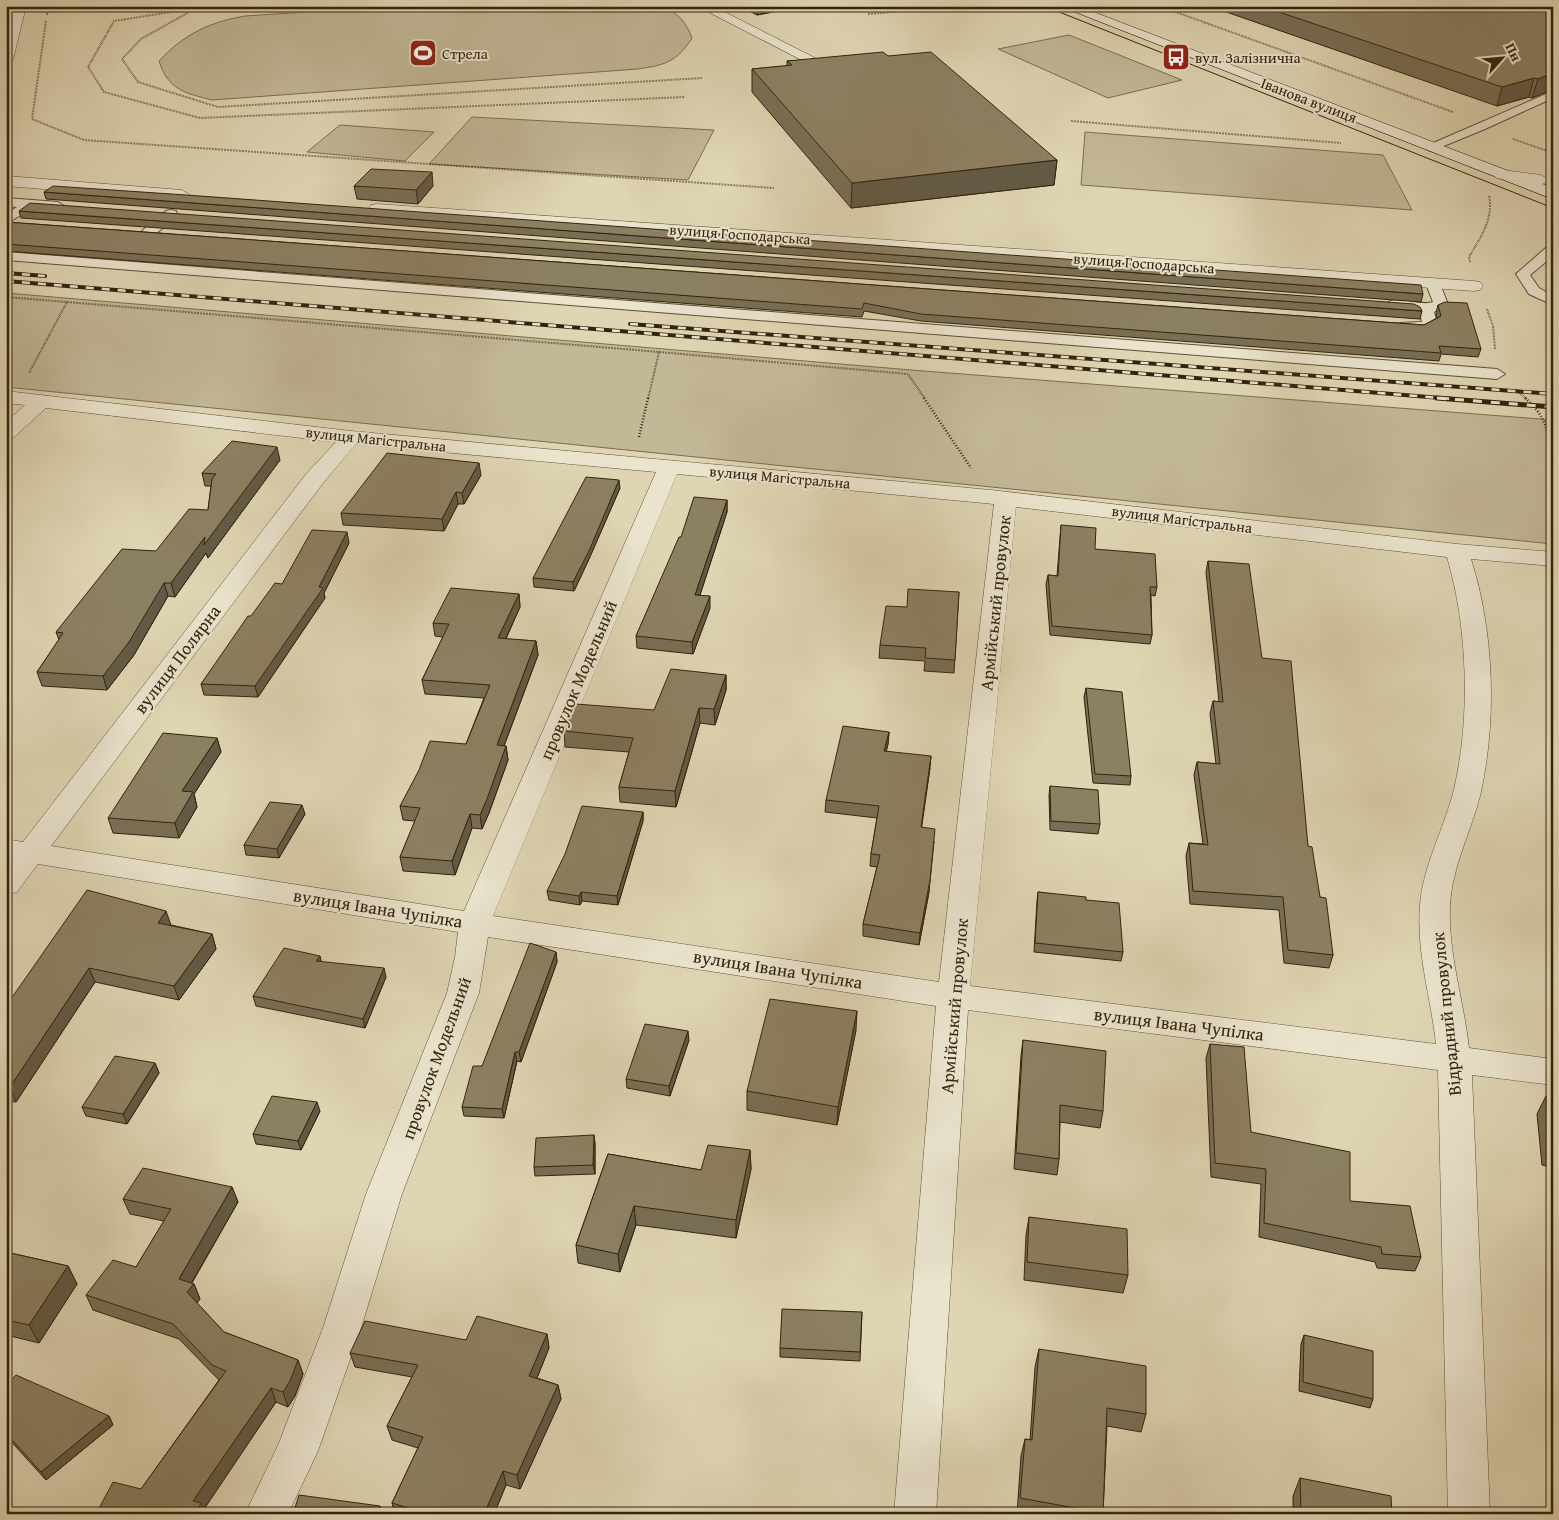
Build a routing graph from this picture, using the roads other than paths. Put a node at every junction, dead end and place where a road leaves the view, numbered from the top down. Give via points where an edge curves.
1 (20, 6) edge
2 (703, 6) edge
3 (1066, 6) edge
4 (1084, 6) edge
5 (10, 30) edge
6 (6, 60) edge
7 (818, 63) edge
8 (1553, 94) edge
9 (1436, 145) junction
10 (1502, 174) junction
11 (6, 181) edge
12 (1549, 182) edge
13 (178, 194) junction
14 (1553, 194) edge
15 (198, 196) edge
16 (6, 202) edge
17 (29, 204) junction
18 (68, 206) edge
19 (357, 207) edge
20 (6, 222) edge
21 (25, 224) edge
22 (168, 235) edge
23 (1553, 249) edge
24 (6, 256) edge
25 (1433, 284) junction
26 (1474, 286) road end
27 (1553, 301) edge
28 (1376, 303) edge
29 (1426, 310) junction
30 (1392, 325) edge
31 (1497, 374) road end
32 (11, 397) edge
33 (42, 400) junction
34 (6, 434) edge
35 (351, 437) junction
36 (669, 467) junction
37 (998, 498) junction
38 (1457, 551) junction
39 (1553, 559) edge
40 (18, 851) edge
41 (6, 885) edge
42 (474, 924) junction
43 (953, 996) junction
44 (1454, 1059) junction
45 (1553, 1072) edge
46 (266, 1514) edge
47 (915, 1514) edge
48 (1469, 1514) edge

1 - 5 street
2 - 7 street
3 - 9 street, Іванова вулиця
4 - 9 street, Іванова вулиця
5 - 6 street
8 - 9 lane
9 - 10 street, Іванова вулиця
9 - 12 street, Іванова вулиця
10 - 12 street
10 - 14 street, Іванова вулиця
11 - 13 street
13 - 15 street
13 - 22 lane via 156,213 176,214 143,233
16 - 17 lane
17 - 18 lane
17 - 20 lane
19 - 25 street, вулиця Господарська
20 - 21 lane
23 - 27 lane via 1523,274 1526,285 1541,297
24 - 31 lane
25 - 26 street, вулиця Господарська
25 - 29 lane via 1441,304
28 - 29 lane
29 - 30 lane via 1428,326
32 - 33 street, вулиця Магістральна
33 - 34 street
33 - 35 street, вулиця Магістральна
35 - 36 street, вулиця Магістральна
35 - 40 street, вулиця Полярна
36 - 37 street, вулиця Магістральна
36 - 42 street, провулок Модельний
37 - 38 street, вулиця Магістральна
37 - 43 street, Армійський провулок
38 - 39 street, вулиця Магістральна
38 - 44 street, Відрадний провулок via 1468,586 1474,636 1476,724 1474,759 1467,793 1435,904 1438,955
40 - 41 street, вулиця Полярна
40 - 42 street, вулиця Івана Чупілка
42 - 43 street, вулиця Івана Чупілка
42 - 46 street, провулок Модельний via 463,993 384,1194 342,1328 297,1451
43 - 44 street, вулиця Івана Чупілка
43 - 47 street, Армійський провулок
44 - 45 street, вулиця Івана Чупілка
44 - 48 street, Відрадний провулок

